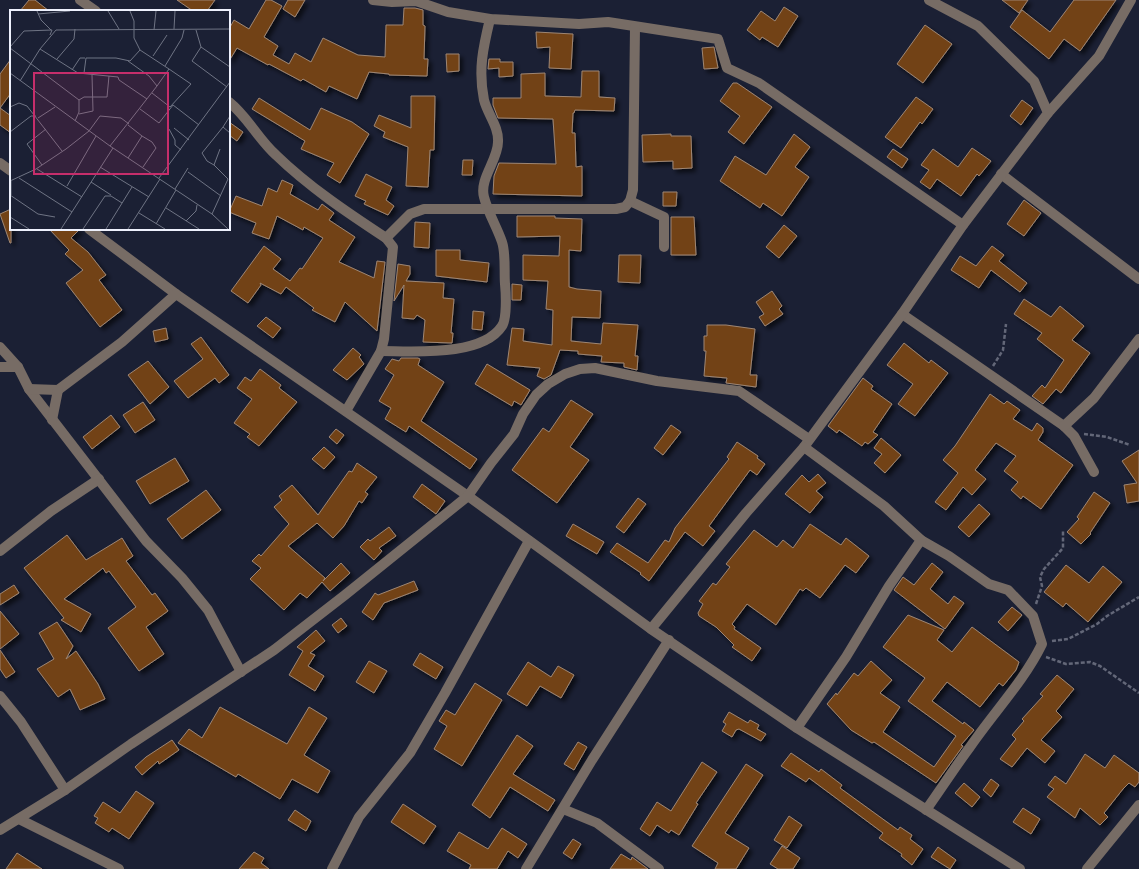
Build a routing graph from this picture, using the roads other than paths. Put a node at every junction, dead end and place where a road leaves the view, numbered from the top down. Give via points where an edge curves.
1 (80, 0) edge
2 (373, 0) edge
3 (929, 0) edge
4 (1131, 0) edge
5 (428, 3) edge
6 (95, 10) edge
7 (490, 19) junction
8 (635, 27) junction
9 (230, 103) edge
10 (1048, 113) junction
11 (0, 163) edge
12 (10, 170) edge
13 (1002, 174) junction
14 (630, 201) junction
15 (487, 208) junction
16 (963, 225) junction
17 (90, 230) edge
18 (386, 238) junction
19 (664, 247) dead end
20 (1139, 279) edge
21 (176, 294) junction
22 (902, 314) junction
23 (1139, 339) edge
24 (1, 349) edge
25 (381, 351) junction
26 (18, 366) junction
27 (0, 367) edge
28 (29, 389) junction
29 (58, 390) junction
30 (346, 411) junction
31 (52, 420) junction
32 (1064, 426) junction
33 (806, 443) junction
34 (1094, 472) dead end
35 (99, 479) junction
36 (468, 496) junction
37 (921, 540) junction
38 (529, 541) junction
39 (0, 551) edge
40 (651, 629) junction
41 (669, 640) junction
42 (241, 672) junction
43 (0, 696) edge
44 (797, 728) junction
45 (65, 790) junction
46 (1139, 805) edge
47 (563, 809) junction
48 (926, 810) junction
49 (19, 819) junction
50 (0, 830) edge
51 (119, 869) edge
52 (332, 869) edge
53 (526, 869) edge
54 (659, 869) edge
55 (1020, 869) edge
56 (1087, 869) edge

1 - 6 street
2 - 5 street
3 - 10 street via 978,26 1034,81
4 - 10 street via 1099,56
5 - 7 street via 466,16
7 - 8 street via 579,24 608,22
7 - 15 street via 480,67 484,99 488,114 497,130 498,143 484,186 483,196
8 - 14 street via 633,190
8 - 16 street via 718,39 727,68 759,83
9 - 18 street via 239,110 274,154 302,178
10 - 13 street
11 - 12 street
13 - 16 street
13 - 20 street
14 - 15 street via 625,207 616,209
14 - 19 street via 664,217
15 - 18 street via 424,209 410,214
15 - 25 street via 502,243 506,297 503,325 493,336 482,342 449,351
16 - 22 street
17 - 21 street
18 - 25 street via 393,247
21 - 29 street via 122,342
21 - 30 street
22 - 32 street
22 - 33 street
23 - 32 street via 1094,398
24 - 26 street
25 - 30 street
26 - 27 street
26 - 28 street
28 - 29 street
28 - 31 street
29 - 31 street
30 - 36 street
31 - 35 street
32 - 34 street via 1074,436
33 - 36 street via 739,391 657,382 595,368 580,369 554,380 536,395 514,434
33 - 37 street via 884,506
33 - 40 street
35 - 39 street via 51,510
35 - 42 street via 146,542 182,578 208,610
36 - 38 street
36 - 42 street via 280,646
37 - 44 street
37 - 48 street via 989,584 1008,590 1033,616 1042,644
38 - 40 street
38 - 52 street via 410,753 359,817
40 - 41 street
41 - 44 street
41 - 47 street
42 - 45 street
43 - 45 street via 21,722
44 - 48 street
45 - 49 street
46 - 56 street
47 - 53 street
47 - 54 street via 597,823
48 - 55 street
49 - 50 street
49 - 51 street

